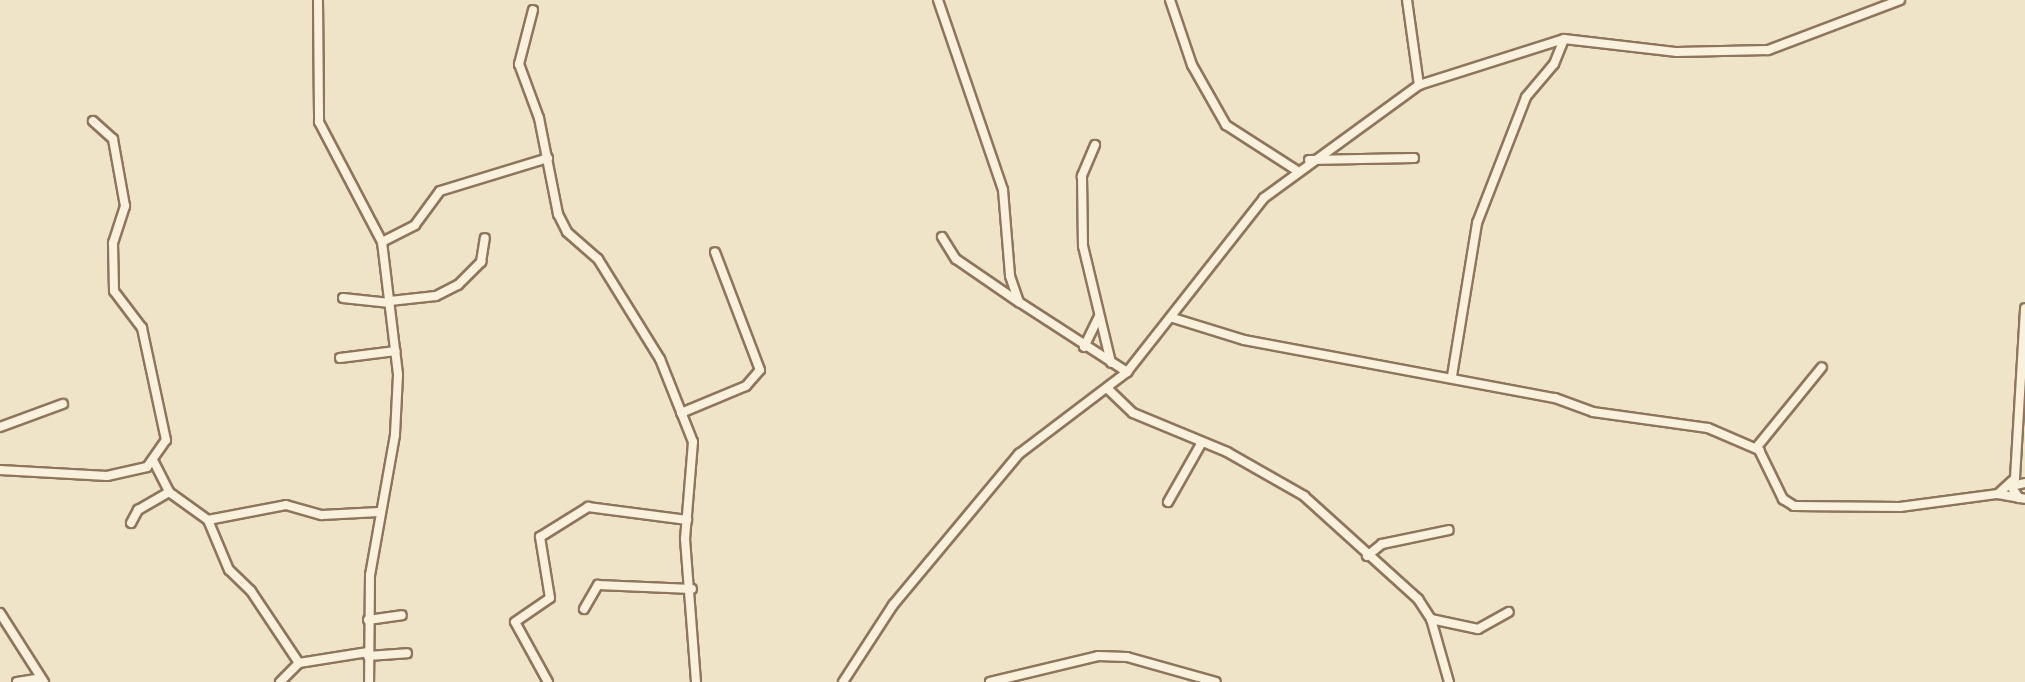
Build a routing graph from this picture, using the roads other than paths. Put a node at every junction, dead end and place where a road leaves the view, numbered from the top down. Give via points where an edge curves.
1 (318, 0) edge
2 (938, 0) edge
3 (1170, 0) edge
4 (1406, 0) edge
5 (1900, 0) edge
6 (533, 10) dead end
7 (1564, 39) junction
8 (1419, 85) junction
9 (93, 121) dead end
10 (1095, 145) dead end
11 (548, 158) junction
12 (1414, 158) dead end
13 (1309, 160) junction
14 (1296, 170) junction
15 (942, 237) dead end
16 (485, 239) dead end
17 (382, 243) junction
18 (715, 252) dead end
19 (342, 298) dead end
20 (390, 302) junction
21 (1020, 302) junction
22 (2025, 308) edge
23 (1099, 316) junction
24 (1173, 318) junction
25 (1084, 346) junction
26 (396, 351) junction
27 (340, 358) dead end
28 (1111, 363) junction
29 (1822, 367) dead end
30 (1127, 372) junction
31 (1452, 376) junction
32 (1108, 390) junction
33 (63, 404) dead end
34 (681, 413) junction
35 (0, 427) edge
36 (1201, 444) junction
37 (1756, 448) junction
38 (154, 462) junction
39 (0, 470) edge
40 (2025, 483) edge
41 (2011, 486) junction
42 (169, 492) junction
43 (1998, 494) junction
44 (2022, 498) edge
45 (1168, 502) dead end
46 (379, 512) junction
47 (208, 520) junction
48 (687, 520) junction
49 (131, 523) dead end
50 (1449, 530) dead end
51 (1367, 556) junction
52 (692, 590) junction
53 (584, 609) dead end
54 (1509, 612) dead end
55 (0, 613) edge
56 (402, 615) dead end
57 (1431, 619) junction
58 (368, 621) junction
59 (407, 653) dead end
60 (368, 654) junction
61 (299, 663) junction
62 (43, 680) edge
63 (17, 682) edge
64 (280, 682) edge
65 (369, 682) edge
66 (548, 682) edge
67 (696, 682) edge
68 (843, 682) edge
69 (990, 682) edge
70 (1216, 682) edge
71 (1449, 682) edge

1 - 17 street via 319,122
2 - 21 street via 1003,190 1010,276
3 - 14 street via 1192,65 1226,125
4 - 8 street
5 - 7 street via 1768,50 1677,52
6 - 11 street via 519,64
7 - 8 street
7 - 31 street via 1554,64 1526,97 1476,223
8 - 13 street
9 - 38 street via 113,139 125,206 113,243 113,284 142,328 164,420 166,440
10 - 23 street via 1084,162 1081,219
11 - 17 street via 440,191 415,225
11 - 34 street via 562,225 614,285 667,373
12 - 13 street
13 - 14 street
14 - 24 street via 1264,198
15 - 21 street via 956,259
16 - 20 street via 481,262 458,285 436,296
17 - 20 street
18 - 34 street via 760,370 746,386
19 - 20 street
20 - 26 street
21 - 25 street
22 - 41 street
23 - 25 street
23 - 28 street
24 - 30 street
24 - 31 street via 1244,340
25 - 28 street
26 - 27 street
26 - 46 street via 398,406
28 - 30 street
29 - 37 street
30 - 32 street
31 - 37 street via 1593,412 1707,428
32 - 36 street via 1132,413
32 - 68 street via 1019,454 893,605
33 - 35 street
34 - 48 street via 695,453
36 - 45 street
36 - 51 street via 1292,486
37 - 43 street via 1773,468 1783,499 1802,508 1900,507
38 - 39 street via 107,476
38 - 42 street
40 - 41 street
41 - 43 street
41 - 44 street
42 - 47 street
42 - 49 street via 138,510
43 - 44 street
46 - 47 street via 322,515 286,505
46 - 58 street
47 - 61 street via 229,570
48 - 52 street
48 - 66 street via 588,507 540,537 550,597 515,622
50 - 51 street via 1382,544
51 - 57 street
52 - 53 street via 598,586
52 - 67 street
54 - 57 street via 1478,629
55 - 62 street
56 - 58 street
57 - 71 street
58 - 60 street
59 - 60 street
60 - 61 street
60 - 65 street
61 - 64 street
62 - 63 street
69 - 70 street via 1098,656 1127,657

